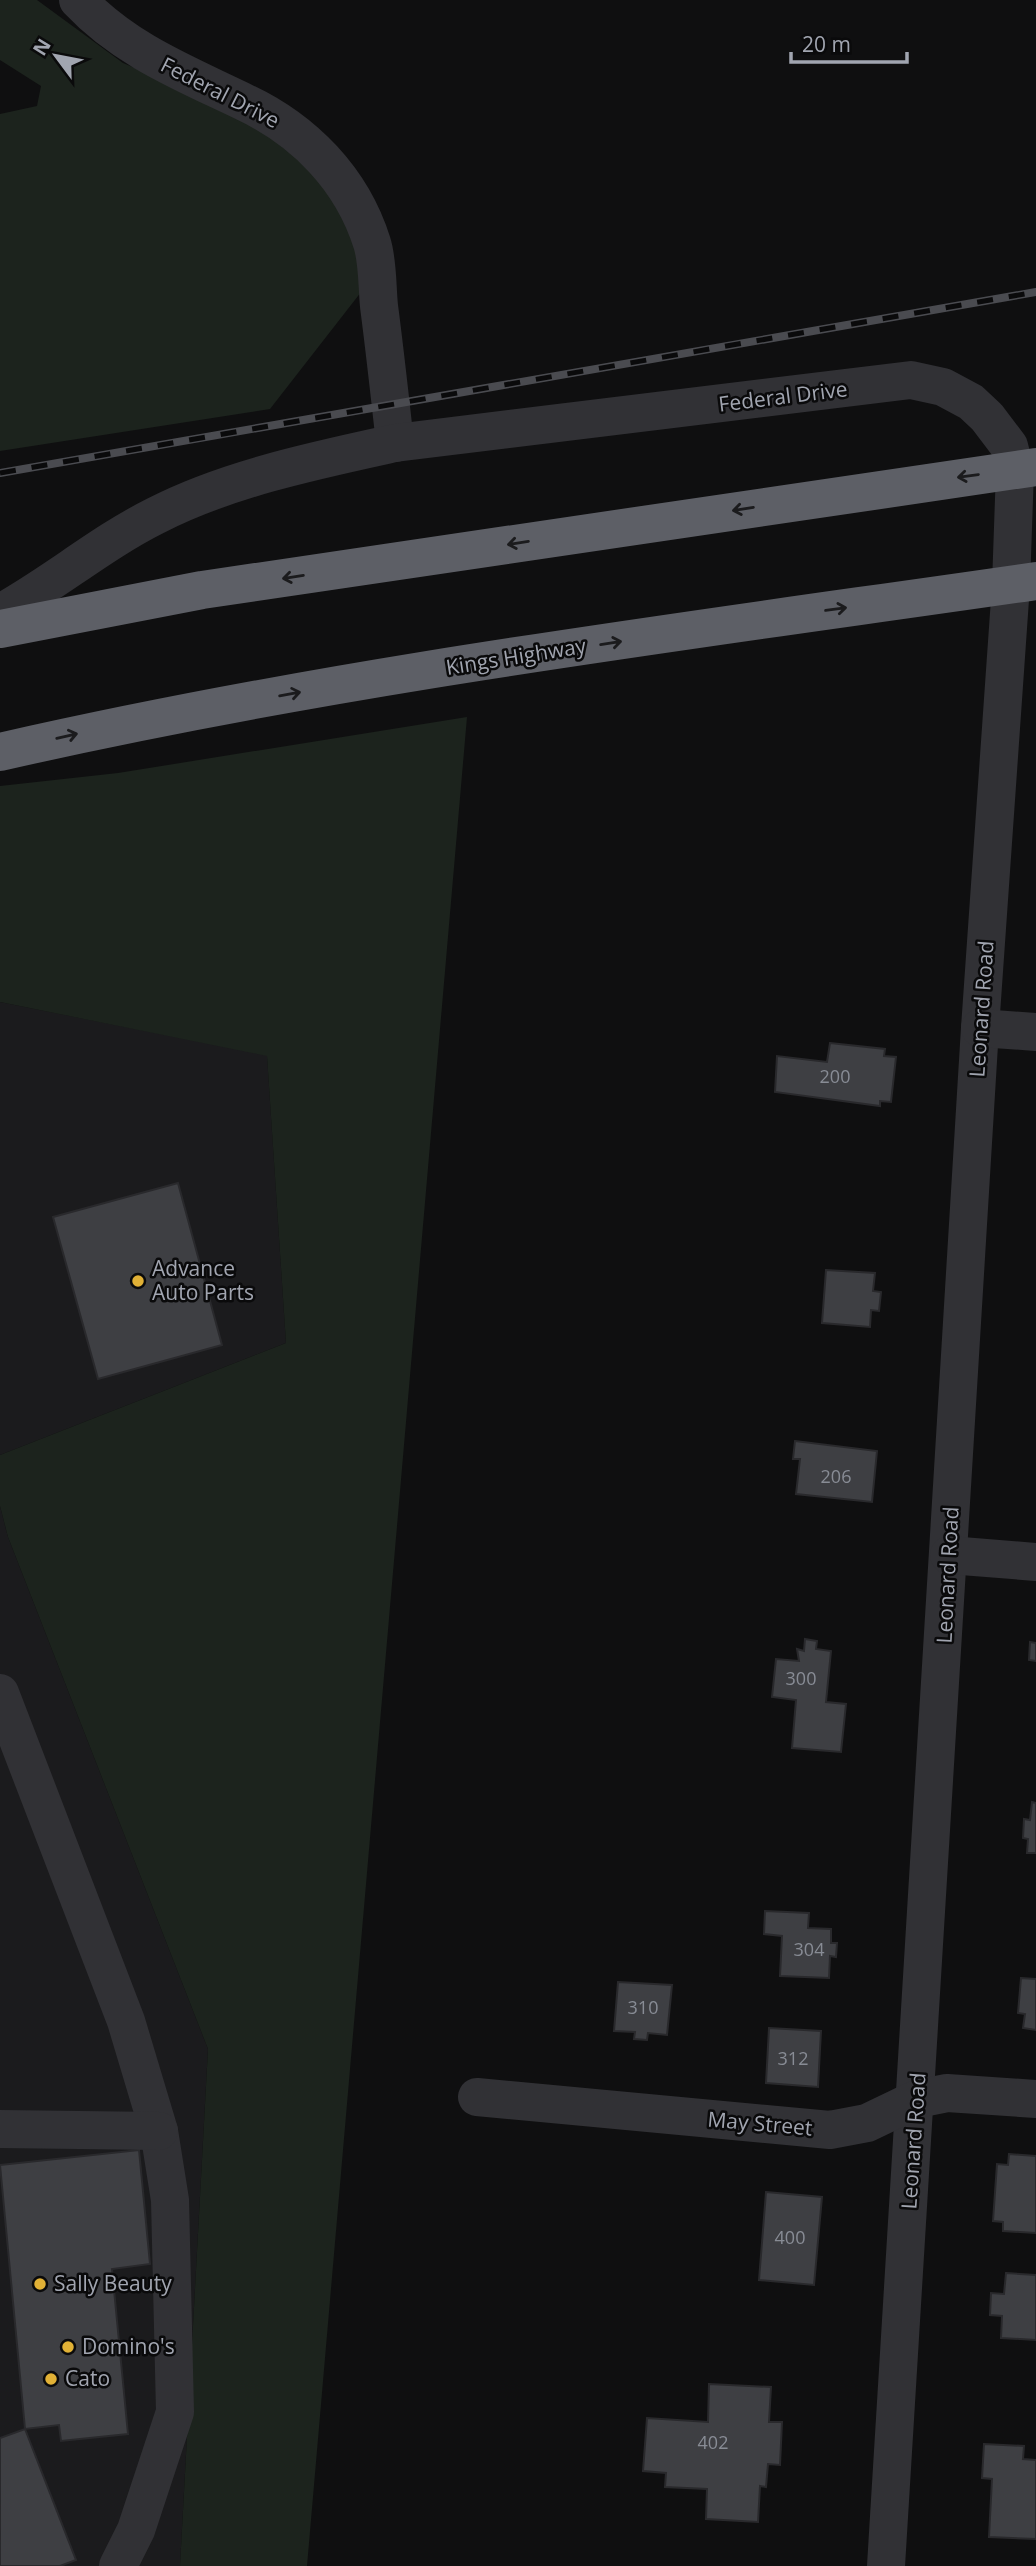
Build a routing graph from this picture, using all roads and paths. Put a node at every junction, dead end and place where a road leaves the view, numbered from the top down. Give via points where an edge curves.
1 (78, 0) edge
2 (396, 443) junction
3 (1025, 468) edge
4 (1024, 583) edge
5 (0, 613) edge
6 (0, 629) edge
7 (0, 752) edge
8 (980, 1028) junction
9 (1036, 1032) edge
10 (950, 1555) junction
11 (1036, 1562) edge
12 (0, 1693) edge
13 (477, 2097) dead end
14 (917, 2099) junction
15 (1036, 2099) edge
16 (0, 2129) edge
17 (159, 2131) junction
18 (118, 2566) edge
19 (886, 2566) edge

1 - 2 street, Federal Drive via 140,53 259,109 297,133 330,165 355,202 372,244
2 - 3 street, Federal Drive via 911,380 943,387 971,402
2 - 5 street, Federal Drive via 330,457 206,494 154,516
3 - 4 street, Federal Drive
3 -> 6 highway via 202,590
7 -> 4 highway, Kings Highway via 320,688
4 - 8 street, Leonard Road
8 - 9 street
8 - 10 street, Leonard Road
10 - 11 street
10 - 14 street, Leonard Road
12 - 17 street via 127,2021
13 - 14 street, May Street via 830,2130 867,2123
14 - 15 street, May Street via 947,2092
14 - 19 street, Leonard Road
16 - 17 street
17 - 18 street via 170,2200 175,2412 136,2529

